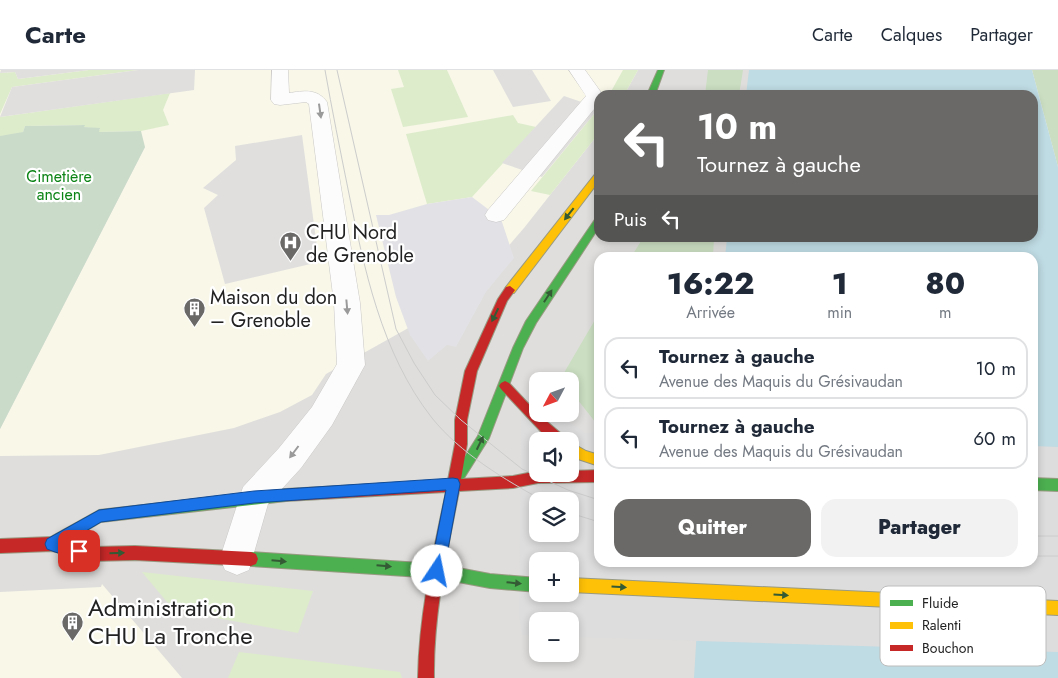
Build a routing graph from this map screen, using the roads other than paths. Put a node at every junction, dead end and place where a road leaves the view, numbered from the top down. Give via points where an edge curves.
1 (280, 70) edge
2 (577, 70) edge
3 (661, 70) edge
4 (653, 90) edge
5 (594, 93) edge
6 (594, 98) edge
7 (594, 181) edge
8 (496, 215) dead end
9 (594, 228) edge
10 (505, 386) junction
11 (549, 432) edge
12 (579, 453) edge
13 (594, 459) edge
14 (594, 476) edge
15 (453, 484) junction
16 (1038, 484) edge
17 (1058, 484) edge
18 (254, 497) junction
19 (52, 544) junction
20 (0, 546) edge
21 (237, 558) junction
22 (437, 571) junction
23 (529, 584) edge
24 (579, 585) edge
25 (880, 600) edge
26 (426, 678) edge

1 -> 18 street via 280,100 309,96 318,102 347,303 350,366 322,416
2 - 5 street
3 - 4 street
6 - 8 street
7 -> 15 street via 503,299 484,337 471,371
10 -> 9 street via 531,322
10 - 11 street
15 -> 10 street via 474,456
12 - 13 street
14 - 15 street
15 - 18 street
15 - 22 street
16 - 17 street
18 - 19 street via 99,516
18 - 21 street
19 - 20 street
19 -> 21 street via 93,554
21 -> 22 street
22 -> 23 street
22 - 26 street via 426,648
24 -> 25 street

